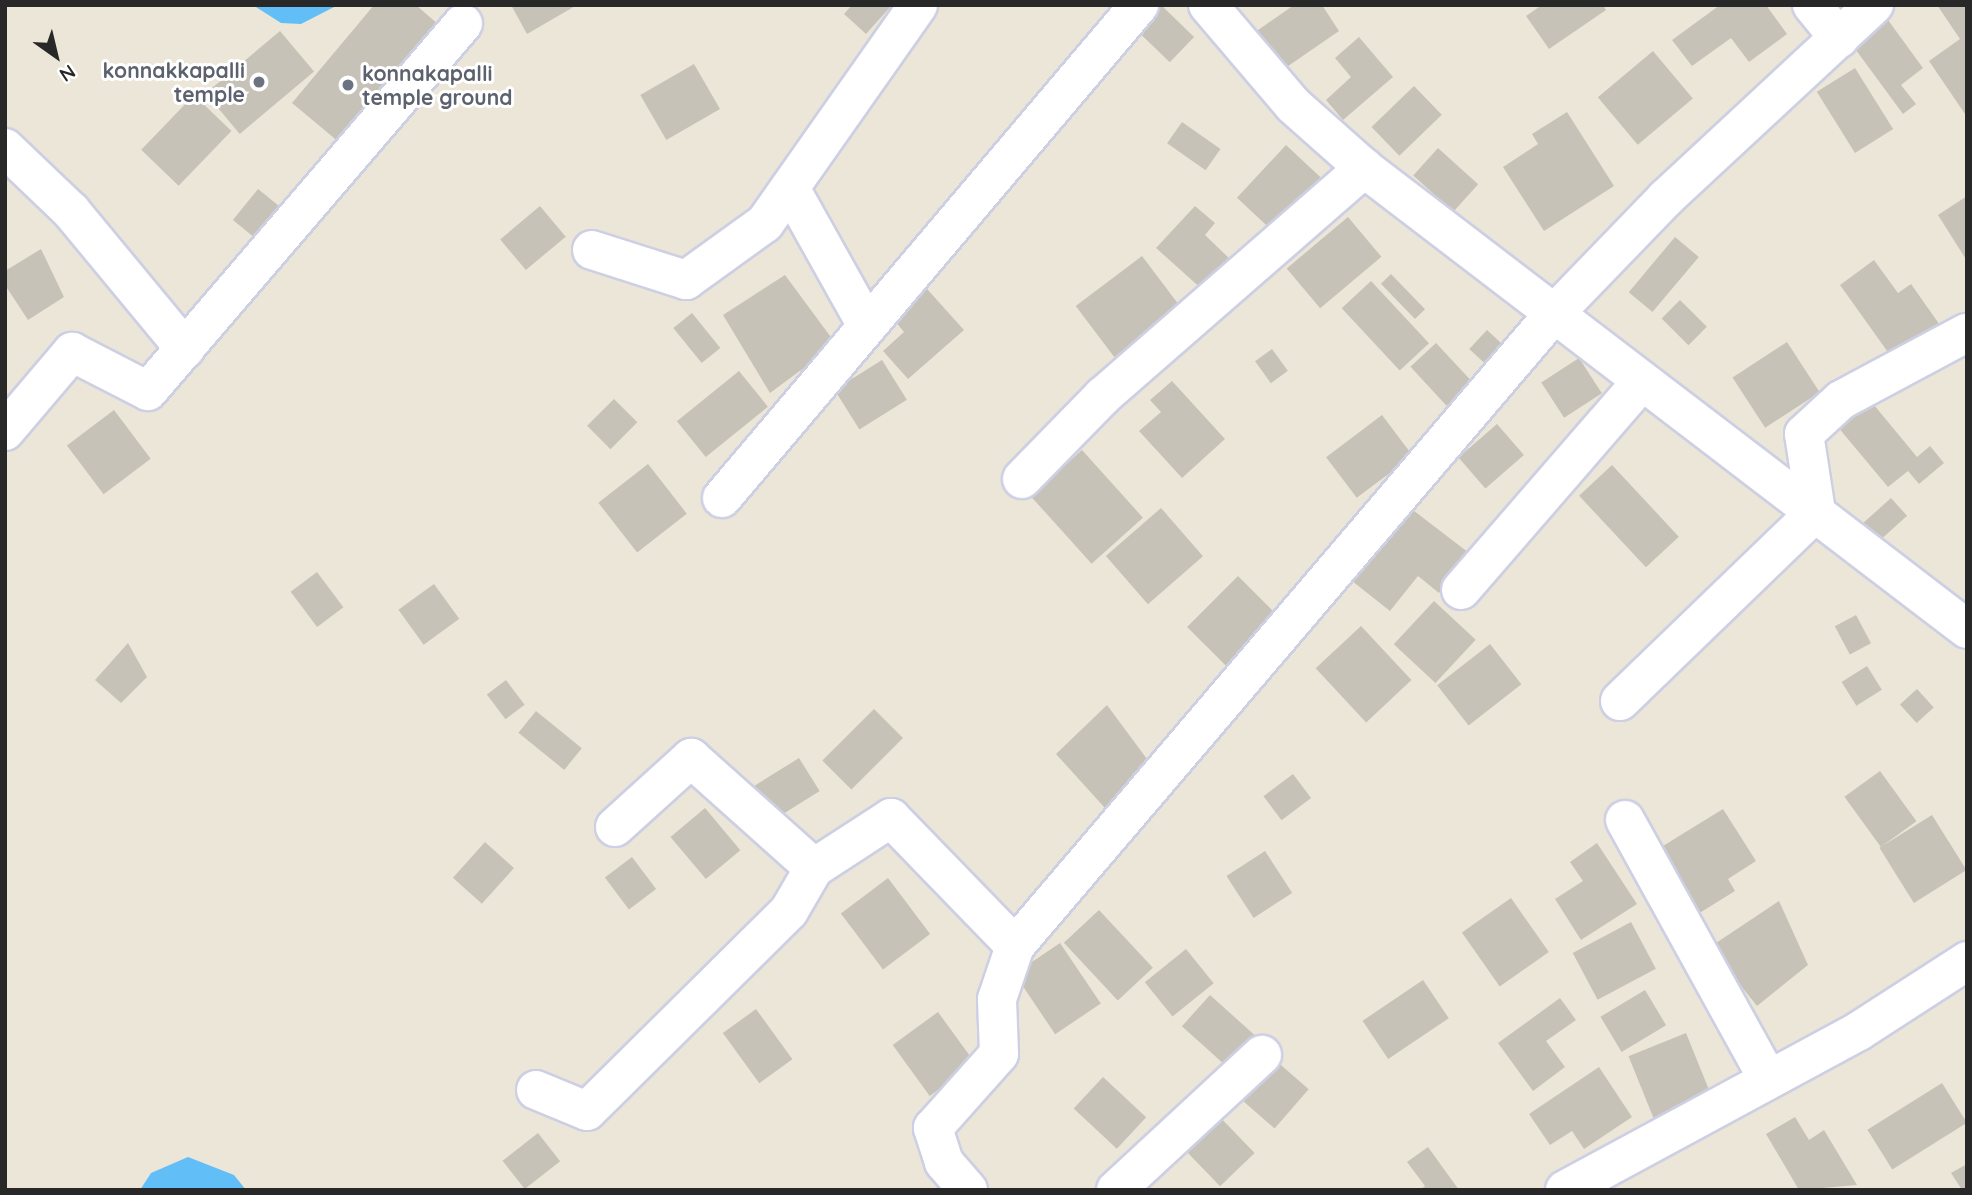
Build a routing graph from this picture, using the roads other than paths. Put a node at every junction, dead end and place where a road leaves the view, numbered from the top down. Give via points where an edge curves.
1 (918, 5) edge
2 (1139, 5) edge
3 (1208, 5) edge
4 (1812, 5) edge
5 (1874, 5) edge
6 (463, 11) edge
7 (1839, 38) junction
8 (5, 148) edge
9 (1364, 168) junction
10 (790, 188) junction
11 (592, 250) dead end
12 (1552, 316) junction
13 (867, 326) junction
14 (1966, 333) edge
15 (185, 349) junction
16 (1641, 382) junction
17 (5, 430) edge
18 (1022, 479) dead end
19 (722, 498) dead end
20 (1816, 512) junction
21 (1461, 590) dead end
22 (1967, 629) edge
23 (1620, 701) dead end
24 (1625, 820) dead end
25 (615, 827) dead end
26 (814, 867) junction
27 (1015, 946) junction
28 (1967, 961) edge
29 (1262, 1055) dead end
30 (1768, 1077) junction
31 (536, 1090) dead end
32 (968, 1190) edge
33 (1116, 1190) edge
34 (1565, 1190) edge

1 - 10 street
2 - 13 street
3 - 9 street via 1293,105
4 - 7 street
5 - 7 street
6 - 15 street
7 - 12 street via 1666,198
8 - 15 street via 71,211
9 - 12 street
9 - 18 street via 1103,396
10 - 11 street via 765,223 686,280
10 - 13 street
12 - 16 street
12 - 27 street
13 - 19 street
14 - 20 street via 1841,400 1804,434
15 - 17 street via 148,391 72,352
16 - 20 street
16 - 21 street
20 - 22 street
20 - 23 street
24 - 30 street
25 - 26 street via 691,758
26 - 27 street via 891,818
26 - 31 street via 789,911 587,1111
27 - 32 street via 996,999 999,1054 933,1128 944,1162
28 - 30 street via 1922,995
29 - 33 street
30 - 34 street

